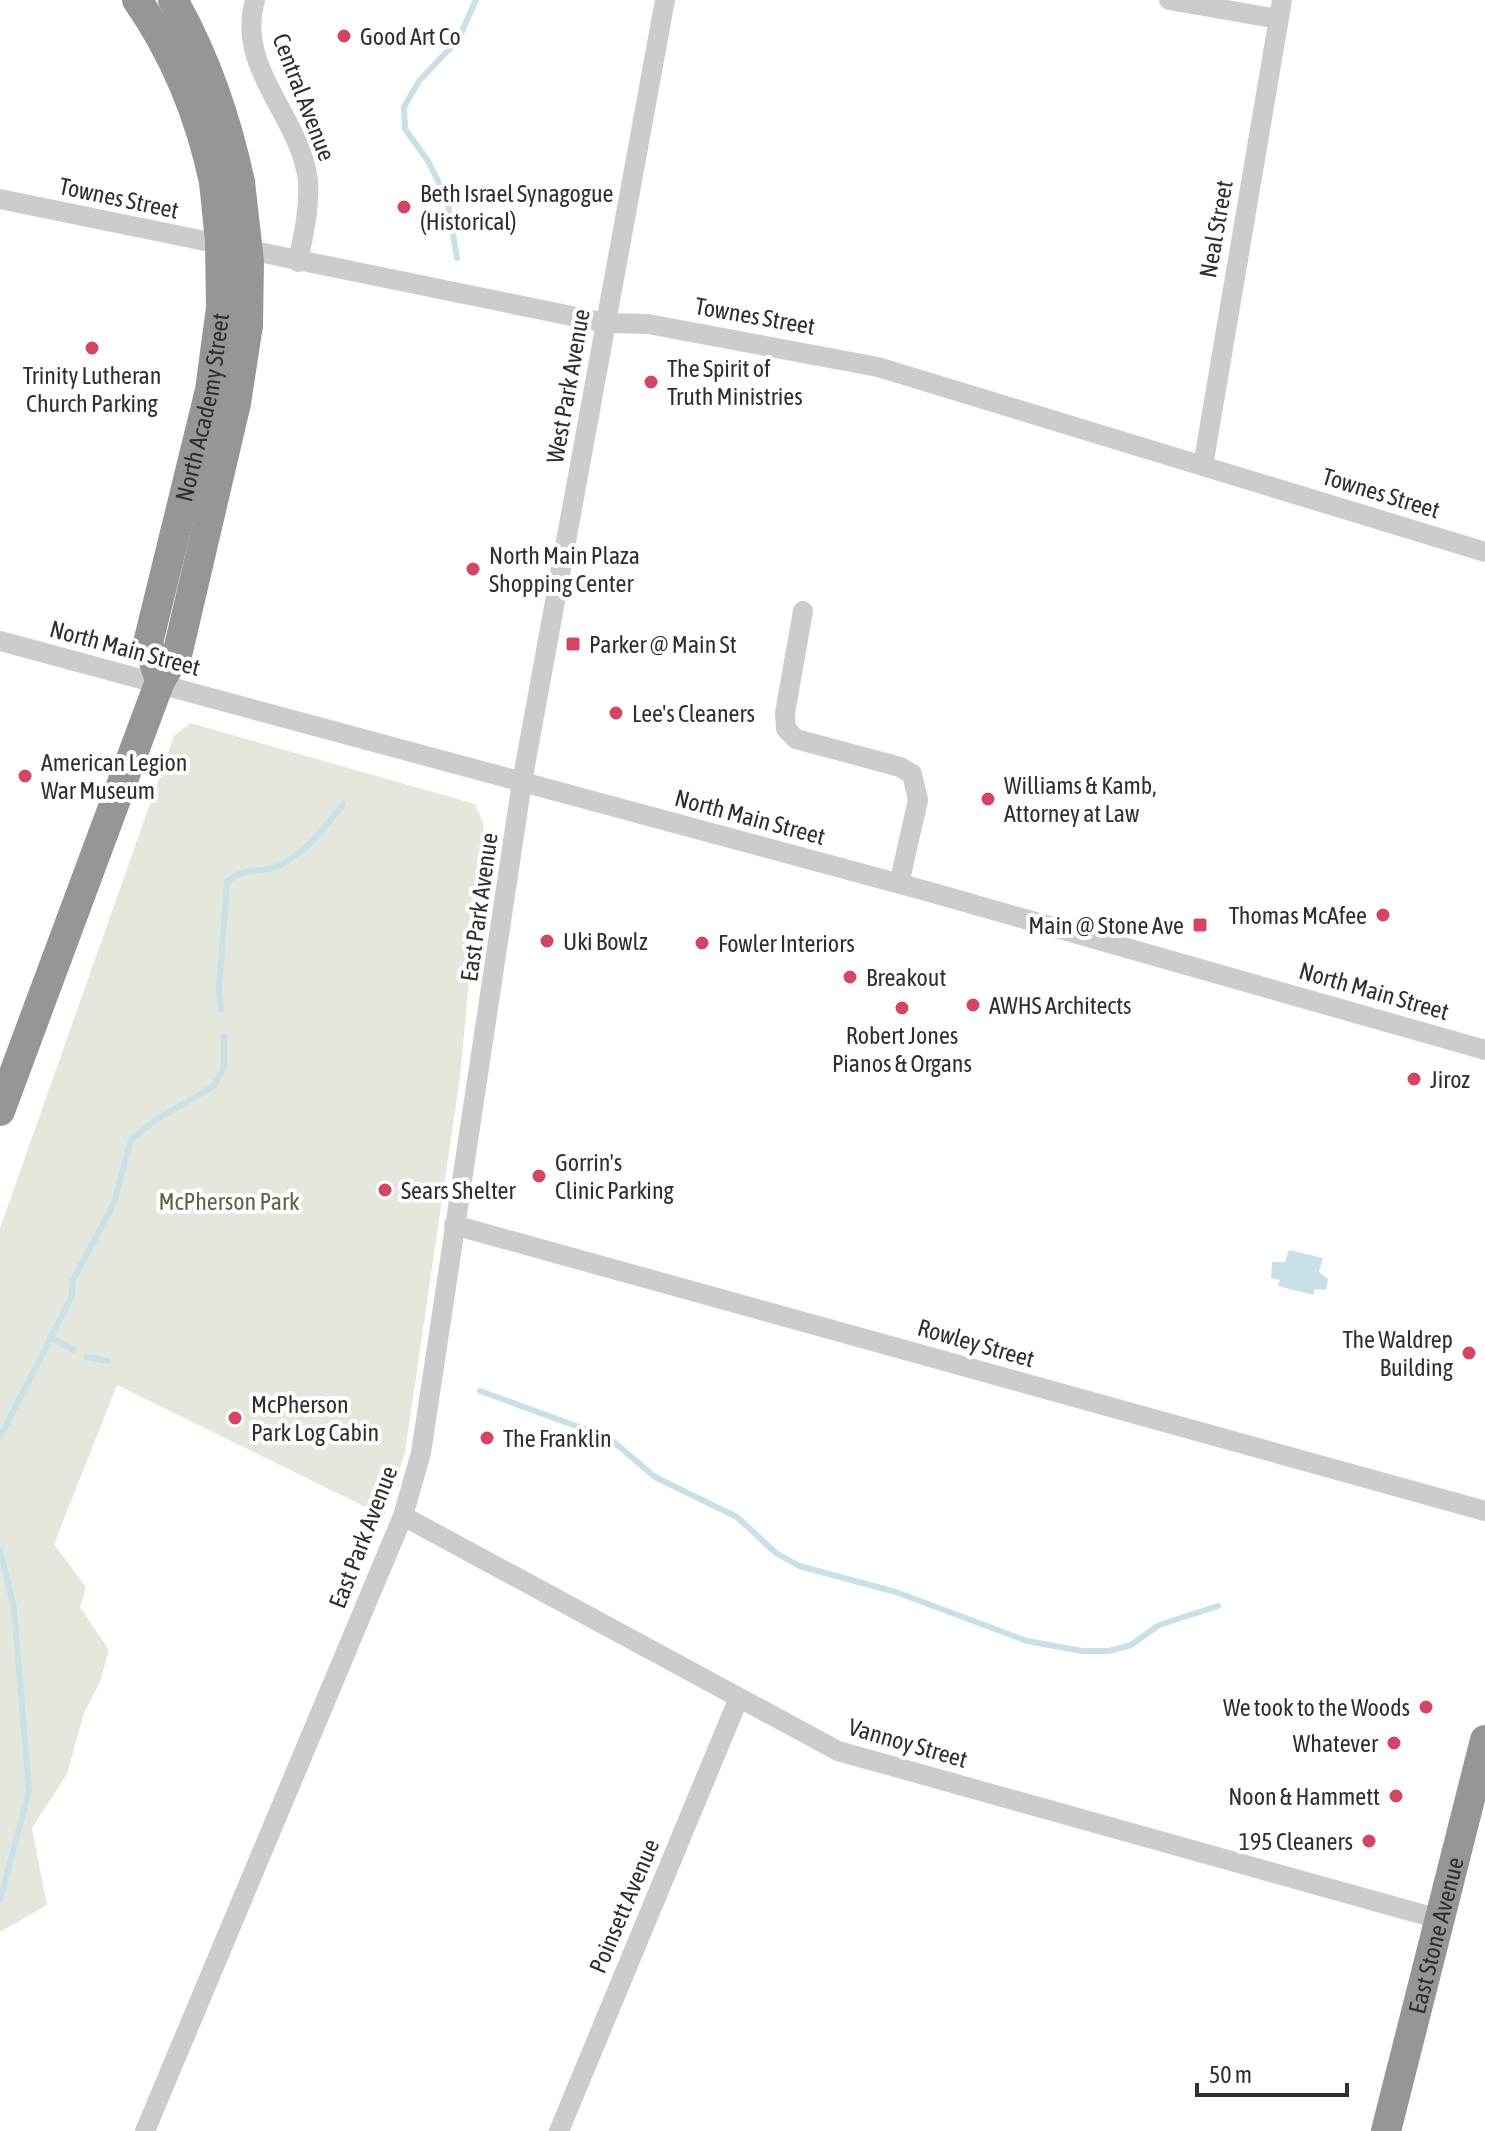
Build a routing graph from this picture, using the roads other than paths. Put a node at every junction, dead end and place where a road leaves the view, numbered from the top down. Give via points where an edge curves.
1 (137, 0) edge
2 (173, 0) edge
3 (255, 0) edge
4 (665, 0) edge
5 (1169, 0) edge
6 (1280, 10) edge
7 (227, 182) junction
8 (0, 199) edge
9 (298, 262) junction
10 (606, 323) junction
11 (1203, 466) junction
12 (1485, 552) edge
13 (803, 611) dead end
14 (0, 641) edge
15 (160, 681) junction
16 (522, 782) junction
17 (899, 884) junction
18 (1485, 1050) edge
19 (0, 1111) edge
20 (454, 1225) junction
21 (1485, 1511) edge
22 (403, 1516) junction
23 (738, 1700) junction
24 (1485, 1740) edge
25 (1439, 1919) junction
26 (145, 2131) edge
27 (559, 2131) edge
28 (1386, 2131) edge

1 - 7 highway, North Academy Street via 180,71
2 - 7 highway, North Academy Street via 221,103
3 - 9 street, Central Avenue via 249,20 253,50 308,180
4 - 10 street, West Park Avenue
5 - 6 street
6 - 11 street, Neal Street
7 - 15 highway, North Academy Street, bridge via 220,241 221,308 210,390 148,643
7 - 15 highway, North Academy Street, bridge via 249,262 248,325 236,403 178,651
8 - 9 street, Townes Street
9 - 10 street, Townes Street
10 - 11 street, Townes Street via 648,324 852,361
10 - 16 street, West Park Avenue
11 - 12 street, Townes Street
13 - 17 street via 786,729 796,739 912,774 918,800
14 - 15 street, North Main Street
15 - 16 street, North Main Street via 188,693
15 - 19 highway, North Academy Street
16 - 17 street, North Main Street
16 - 20 street, East Park Avenue
17 - 18 street, North Main Street
20 - 21 street, Rowley Street
20 - 22 street, East Park Avenue via 421,1453
22 - 23 street, Vannoy Street
22 - 26 street, East Park Avenue
23 - 25 street, Vannoy Street via 838,1751
23 - 27 street, Poinsett Avenue
24 - 25 highway, East Stone Avenue
25 - 28 highway, East Stone Avenue

